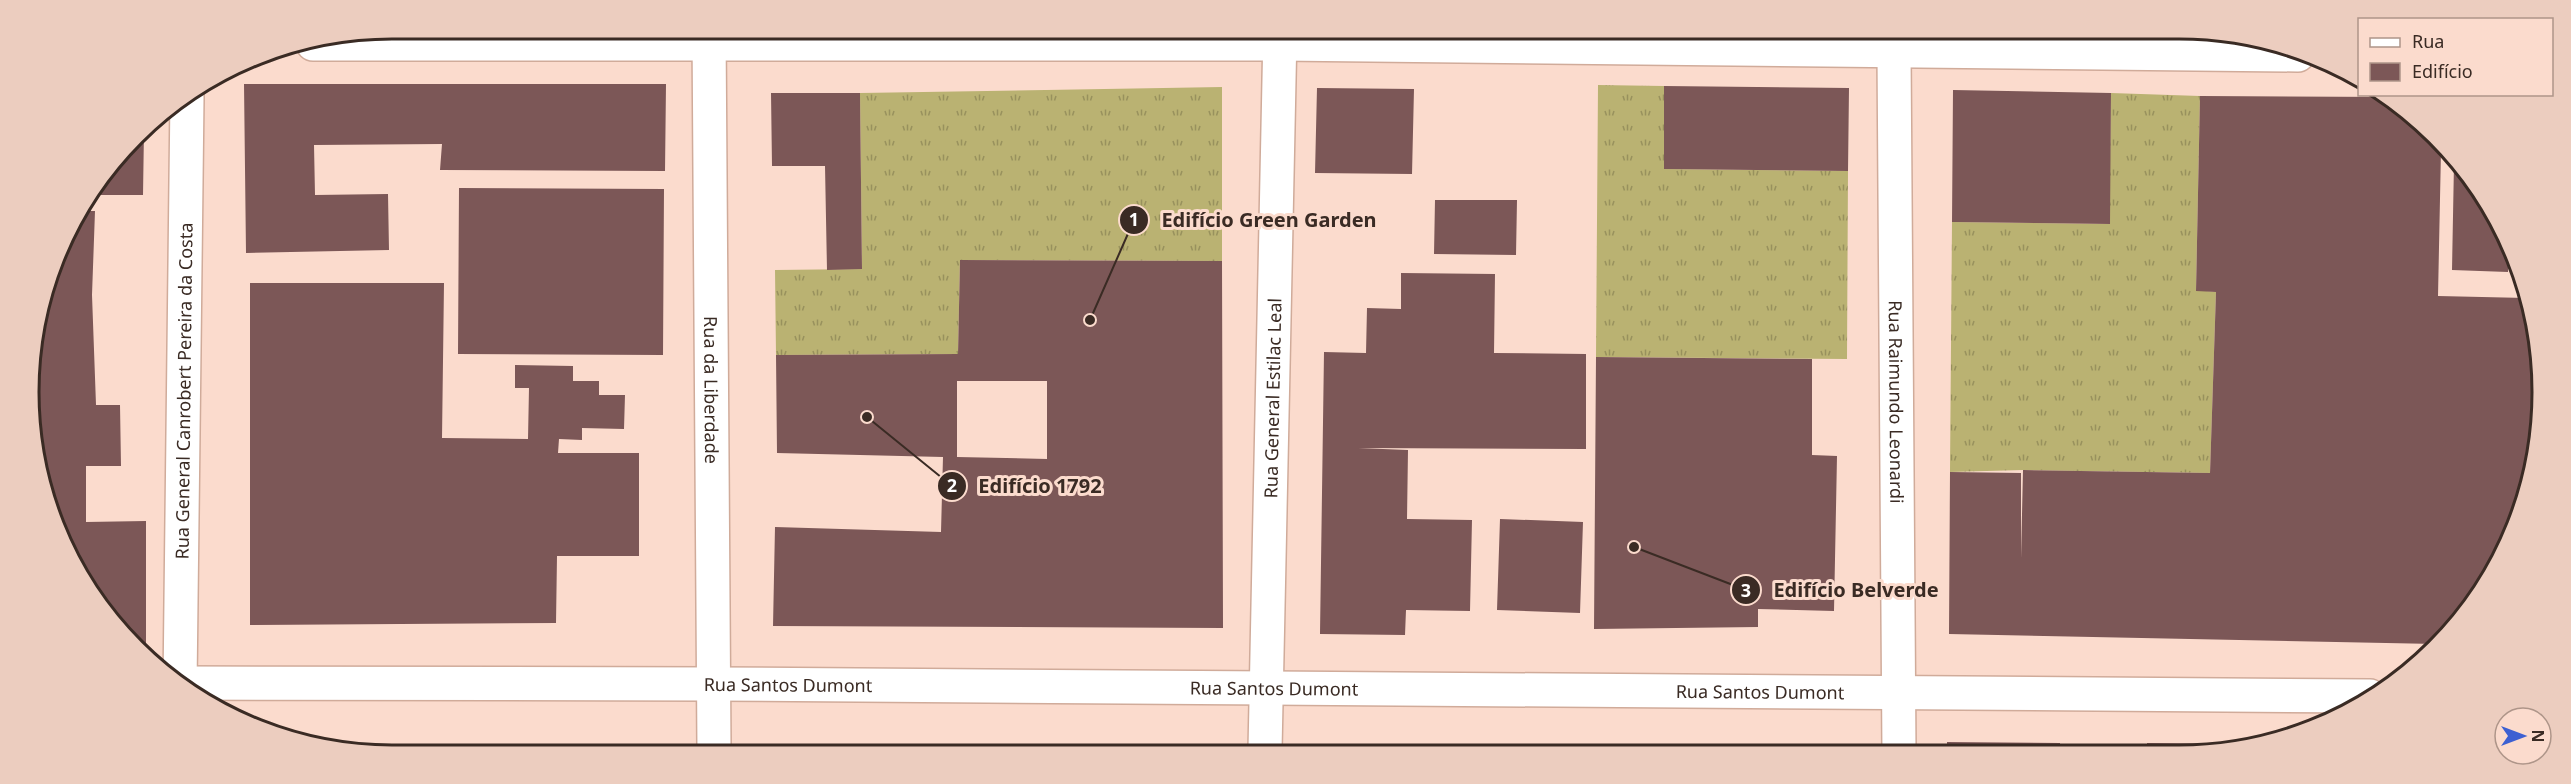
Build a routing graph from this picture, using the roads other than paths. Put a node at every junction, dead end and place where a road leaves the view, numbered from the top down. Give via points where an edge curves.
1 (560, 39) edge
2 (709, 39) edge
3 (1280, 39) edge
4 (1389, 39) edge
5 (1717, 42) edge
6 (1894, 43) edge
7 (337, 44) edge
8 (2281, 54) edge
9 (187, 105) edge
10 (180, 674) edge
11 (193, 684) edge
12 (714, 684) junction
13 (1266, 688) junction
14 (1899, 691) junction
15 (2359, 696) edge
16 (714, 745) edge
17 (1265, 745) edge
18 (1899, 745) edge

1 - 7 street
2 - 12 street, Rua da Liberdade
3 - 13 street, Rua General Estilac Leal
4 - 5 street
5 - 6 street
6 - 8 street
6 - 14 street, Rua Raimundo Leonardi
9 - 10 street, Rua General Canrobert Pereira da Costa
11 - 12 street, Rua Santos Dumont
12 - 13 street, Rua Santos Dumont
12 - 16 street, Rua da Liberdade
13 - 14 street, Rua Santos Dumont
13 - 17 street, Rua General Estilac Leal
14 - 15 street, Rua Santos Dumont
14 - 18 street, Rua Raimundo Leonardi

